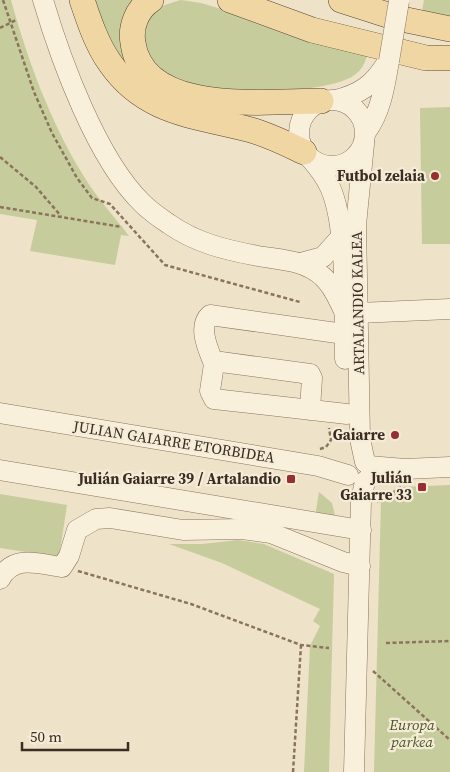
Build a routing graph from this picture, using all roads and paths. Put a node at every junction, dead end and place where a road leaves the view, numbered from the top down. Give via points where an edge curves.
1 (42, 0) edge
2 (82, 0) edge
3 (151, 0) edge
4 (230, 0) edge
5 (274, 0) edge
6 (341, 0) edge
7 (399, 0) edge
8 (16, 20) dead end
9 (0, 28) edge
10 (450, 29) edge
11 (450, 48) edge
12 (450, 58) edge
13 (389, 61) junction
14 (328, 101) junction
15 (365, 138) junction
16 (307, 155) junction
17 (0, 157) edge
18 (0, 207) edge
19 (62, 217) junction
20 (122, 227) dead end
21 (341, 237) junction
22 (304, 264) junction
23 (450, 309) edge
24 (351, 312) junction
25 (344, 334) junction
26 (214, 364) junction
27 (310, 410) junction
28 (0, 413) edge
29 (347, 414) junction
30 (450, 467) edge
31 (0, 470) edge
32 (359, 475) junction
33 (361, 530) junction
34 (360, 566) junction
35 (62, 567) junction
36 (0, 579) edge
37 (450, 641) edge
38 (386, 643) dead end
39 (301, 645) junction
40 (329, 648) dead end
41 (357, 670) junction
42 (450, 740) edge
43 (293, 772) edge
44 (354, 772) edge

1 - 22 street via 64,64 96,134 119,174 142,204 196,240
2 - 16 main road via 92,29 110,63 137,92 170,111 253,131
3 - 14 main road via 135,20 131,35 134,56 153,80 182,95 226,102
4 - 12 main road via 312,30 426,58
5 - 11 main road via 321,18
6 - 10 main road via 398,18
7 - 13 street, bridge
8 - 9 path
13 - 14 street via 368,87
13 - 15 street via 381,98
14 - 15 street via 345,102 360,114
14 - 16 street via 305,114 300,122 300,143
15 - 16 street via 359,154 341,166 330,167
15 - 24 street, ARTALANDIO KALEA
16 - 21 street, ARTALANDIO KALEA via 331,188
17 - 19 path via 36,187
18 - 19 path
19 - 20 path
21 - 22 street via 323,257
21 - 24 street, ARTALANDIO KALEA
22 - 24 street via 323,276
23 - 24 street
24 - 25 street, ARTALANDIO KALEA
24 - 32 street, ARTALANDIO KALEA via 360,439
25 - 26 street via 210,315 205,322 205,341
25 - 29 street, ARTALANDIO KALEA
26 - 27 street via 210,391 214,399
26 - 27 street via 220,362 310,374
27 - 29 street
28 - 32 street, JULIAN GAIARRE ETORBIDEA
29 - 32 street, ARTALANDIO KALEA
30 - 32 street, JULIAN GAIARRE ETORBIDEA
31 - 33 street
32 - 33 street, ARTALANDIO KALEA
33 - 34 street, ARTALANDIO KALEA
34 - 35 street via 271,533 242,529 183,530 110,518 96,519 77,530
34 - 41 street, ARTALANDIO KALEA
35 - 36 street via 18,562 11,564
35 - 39 path via 191,604
37 - 38 path
39 - 40 path
39 - 43 path
41 - 42 path via 374,671
41 - 44 street, ARTALANDIO KALEA

